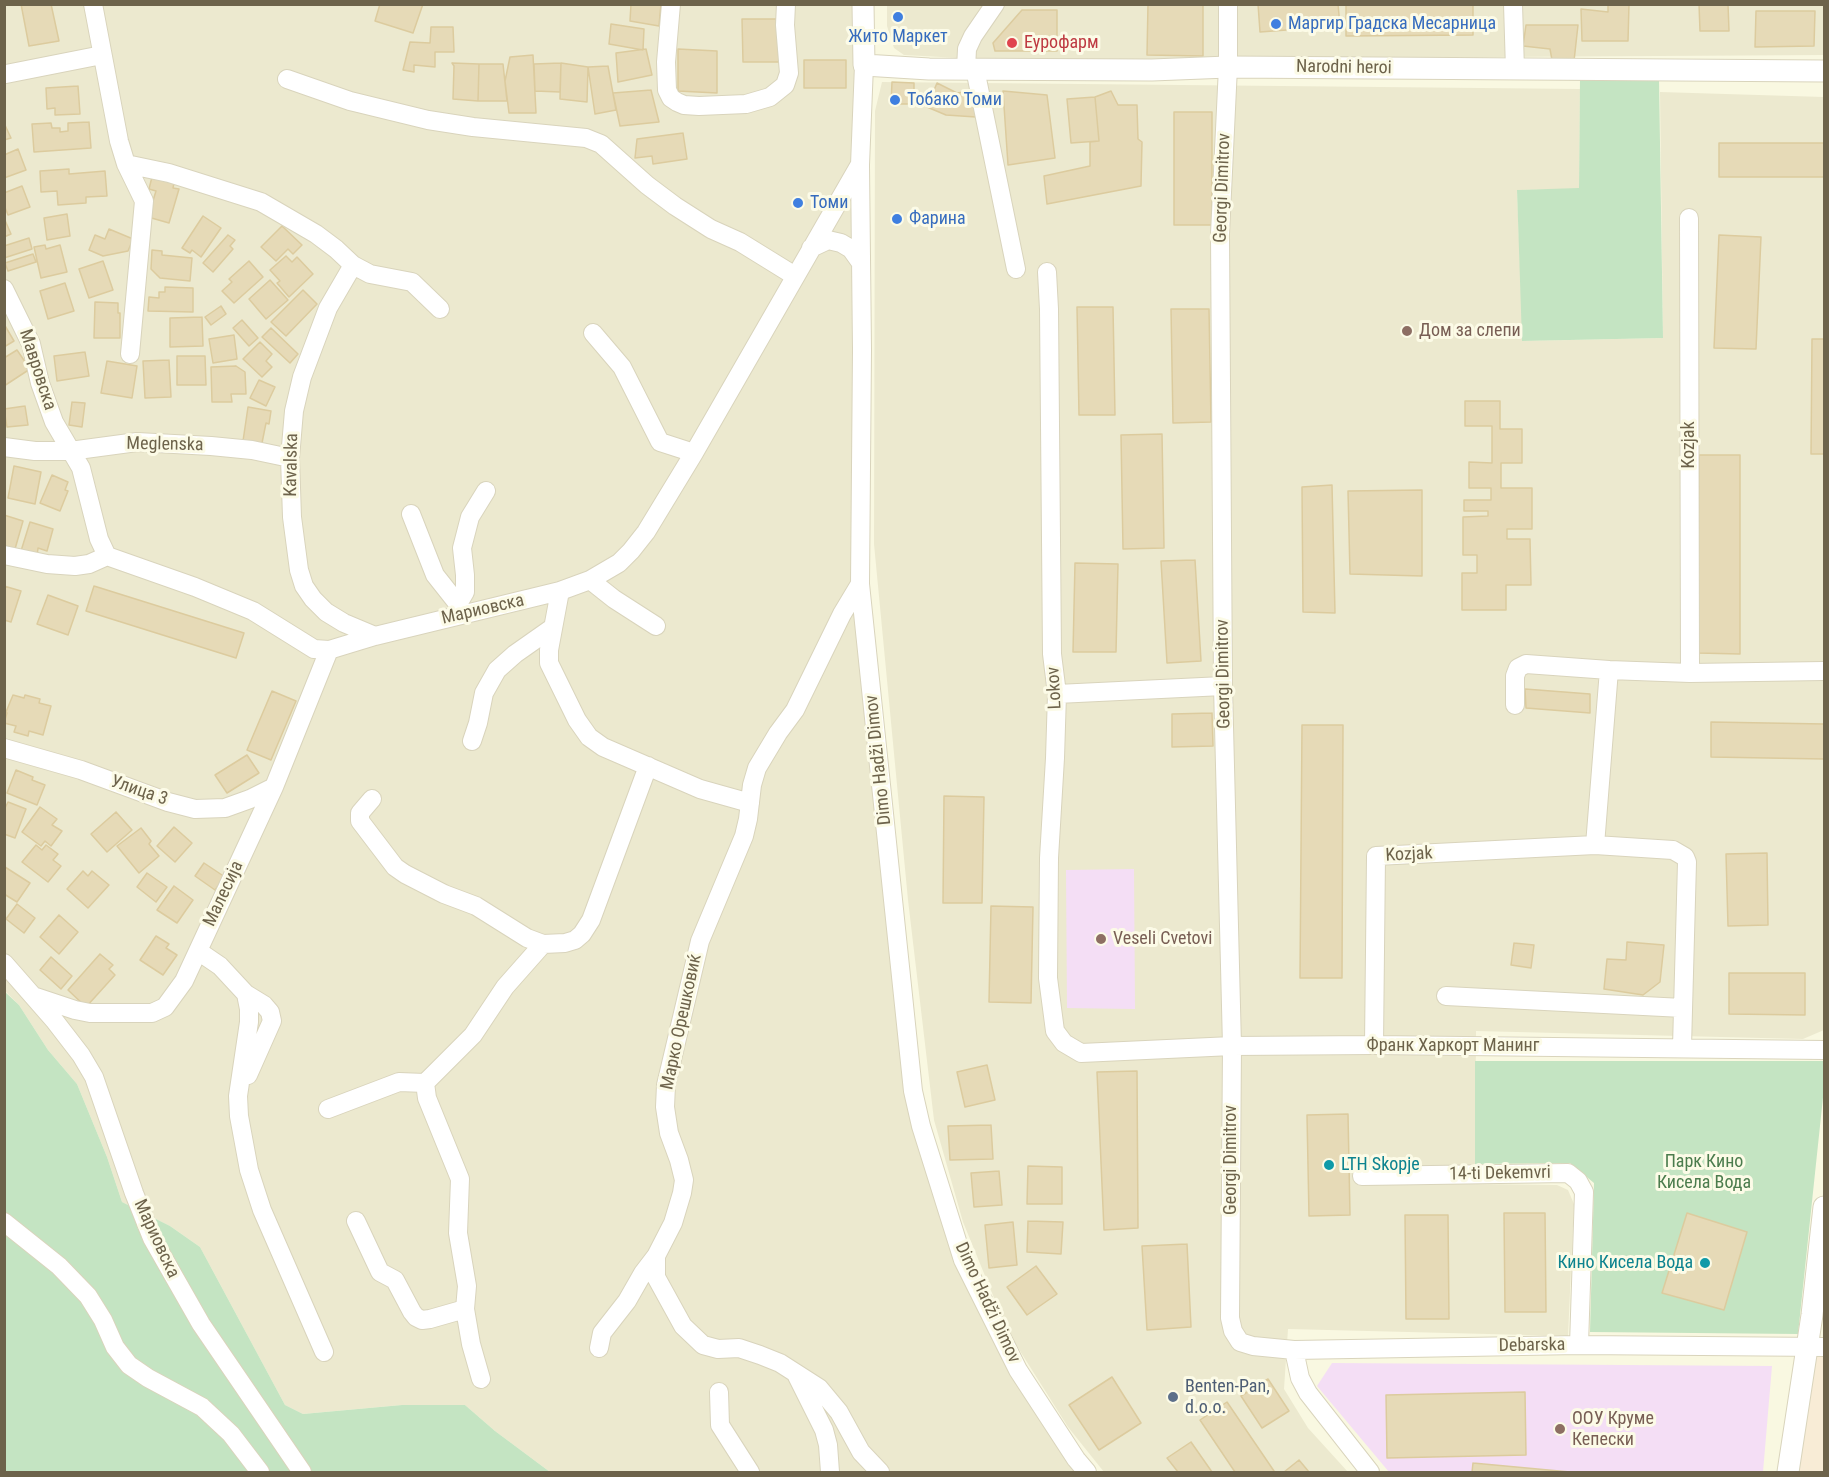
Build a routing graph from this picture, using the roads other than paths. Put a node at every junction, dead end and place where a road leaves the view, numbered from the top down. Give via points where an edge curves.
1 (93, 4) edge
2 (671, 4) edge
3 (786, 4) edge
4 (863, 4) edge
5 (995, 4) edge
6 (1228, 4) edge
7 (1514, 4) edge
8 (102, 55) junction
9 (864, 65) junction
10 (1228, 67) junction
11 (970, 69) junction
12 (1515, 70) junction
13 (1824, 71) edge
14 (6, 74) dead end
15 (287, 79) dead end
16 (126, 164) junction
17 (860, 165) junction
18 (1689, 218) dead end
19 (811, 249) junction
20 (861, 263) junction
21 (353, 265) junction
22 (1016, 269) dead end
23 (1047, 272) dead end
24 (795, 276) junction
25 (4, 288) edge
26 (440, 309) dead end
27 (593, 333) dead end
28 (130, 354) dead end
29 (4, 447) edge
30 (70, 452) junction
31 (694, 453) junction
32 (290, 458) junction
33 (486, 491) dead end
34 (411, 514) dead end
35 (4, 555) edge
36 (107, 556) junction
37 (591, 580) junction
38 (860, 584) junction
39 (560, 591) junction
40 (461, 610) junction
41 (656, 626) dead end
42 (552, 628) junction
43 (375, 636) junction
44 (329, 650) junction
45 (1609, 670) junction
46 (1824, 671) edge
47 (1690, 672) junction
48 (1223, 686) junction
49 (1057, 694) junction
50 (1515, 705) dead end
51 (472, 741) dead end
52 (4, 748) edge
53 (648, 766) junction
54 (274, 787) junction
55 (372, 799) dead end
56 (750, 803) junction
57 (1595, 845) junction
58 (543, 944) junction
59 (198, 951) junction
60 (4, 963) edge
61 (33, 996) junction
62 (1446, 996) dead end
63 (1683, 1008) junction
64 (1374, 1045) junction
65 (1232, 1046) junction
66 (1682, 1047) junction
67 (1824, 1050) edge
68 (1082, 1053) joint
69 (425, 1083) junction
70 (328, 1108) dead end
71 (1362, 1176) dead end
72 (1824, 1207) edge
73 (356, 1221) dead end
74 (4, 1222) edge
75 (656, 1256) junction
76 (465, 1309) junction
77 (1240, 1342) joint
78 (1579, 1345) junction
79 (599, 1347) dead end
80 (1816, 1347) edge
81 (1294, 1350) junction
82 (324, 1352) dead end
83 (795, 1372) junction
84 (481, 1379) dead end
85 (719, 1392) dead end
86 (260, 1473) edge
87 (302, 1473) edge
88 (750, 1473) edge
89 (830, 1473) edge
90 (880, 1473) edge
91 (1087, 1473) edge
92 (1370, 1473) edge
93 (1788, 1473) edge

1 - 8 street
2 - 3 street via 667,90 677,102 699,106 746,104 770,97 785,85 789,73
4 - 9 street, Dimo Hadži Dimov
5 - 11 street via 967,49
6 - 10 street, Georgi Dimitrov
7 - 12 street
8 - 14 street
8 - 16 street
9 - 11 street, Narodni heroi
9 - 17 street, Dimo Hadži Dimov
10 - 11 street, Narodni heroi
10 - 12 street, Narodni heroi
10 - 48 street, Georgi Dimitrov via 1220,234
11 - 22 street
12 - 13 street, Narodni heroi
15 - 24 street via 350,101 428,120 586,138 601,144 675,206
16 - 21 street via 261,202 316,234
16 - 28 street via 141,192 144,210
17 - 19 street, Мариовска
17 - 20 street, Dimo Hadži Dimov
18 - 47 street, Kozjak
19 - 20 street via 828,240 841,243
19 - 24 street, Мариовска
20 - 38 street, Dimo Hadži Dimov
21 - 26 street via 370,274 412,282
21 - 32 street, Kavalska via 328,308 302,377
23 - 49 street, Lokov via 1052,654
24 - 31 street, Мариовска
25 - 30 street, Мавровска via 30,344 54,422
27 - 31 street via 622,367 660,442
29 - 30 street, Meglenska
30 - 32 street, Meglenska via 137,442 252,450
30 - 36 street via 81,468
31 - 37 street, Мариовска via 631,551
32 - 43 street, Kavalska via 292,517 304,586 326,612
33 - 40 street via 470,517 462,548 465,592
34 - 40 street via 435,575
35 - 36 street via 75,566
36 - 44 street via 195,587 244,608 314,649
37 - 39 street, Мариовска
37 - 41 street
38 - 56 street, Марко Орешковиќ via 795,710 757,768
38 - 91 street, Dimo Hadži Dimov via 913,1091 921,1126 963,1260 1018,1370
39 - 40 street, Мариовска
39 - 42 street
40 - 43 street, Мариовска
42 - 51 street via 497,670 484,693
42 - 53 street via 549,663 588,737
43 - 44 street, Мариовска
44 - 54 street, Малесија
45 - 47 street
45 - 50 street via 1526,664 1518,668 1515,676
45 - 57 street
46 - 47 street
48 - 49 street
48 - 65 street, Georgi Dimitrov
49 - 68 street, Lokov via 1048,978 1055,1031 1064,1043
52 - 54 street, Улица 3 via 195,809 232,806
53 - 56 street via 722,797
53 - 58 street via 591,920 575,940
54 - 59 street, Малесија
55 - 58 street via 360,813 360,821 395,867
56 - 75 street, Марко Орешковиќ via 744,836 700,941 666,1085 668,1124 684,1180 673,1223
57 - 63 street, Kozjak via 1673,850 1685,856
57 - 64 street, Kozjak via 1376,856
58 - 69 street via 505,987 473,1035
59 - 61 street, Малесија via 184,981 165,1007 152,1013 90,1013
59 - 82 street via 220,966 246,994 249,1022 238,1096 249,1170 262,1210
60 - 61 street, Мариовска
61 - 87 street, Мариовска via 67,1035 94,1077 152,1238 177,1283
62 - 63 street
63 - 66 street, Kozjak
64 - 65 street, Франк Харкорт Манинг
64 - 66 street, Франк Харкорт Манинг
65 - 68 street, Франк Харкорт Манинг
65 - 77 street, Georgi Dimitrov via 1230,1318
66 - 67 street, Франк Харкорт Манинг
69 - 70 street via 399,1082
69 - 76 street via 427,1098 460,1179 458,1233 467,1286
71 - 78 street, 14-ti Dekemvri via 1568,1173 1578,1180 1584,1192
72 - 80 street
73 - 76 street via 380,1272 395,1280 416,1317 430,1319
74 - 86 street via 88,1296 129,1365 202,1407 231,1434
75 - 79 street, Марко Орешковиќ via 602,1333
75 - 83 street via 656,1277 668,1300 683,1326 703,1345 739,1348
76 - 84 street
77 - 81 street, Debarska via 1265,1349
78 - 80 street, Debarska
78 - 81 street, Debarska
80 - 93 street
81 - 92 street via 1308,1393
83 - 89 street via 824,1430
83 - 90 street via 819,1388 839,1412 861,1452
85 - 88 street via 720,1425

